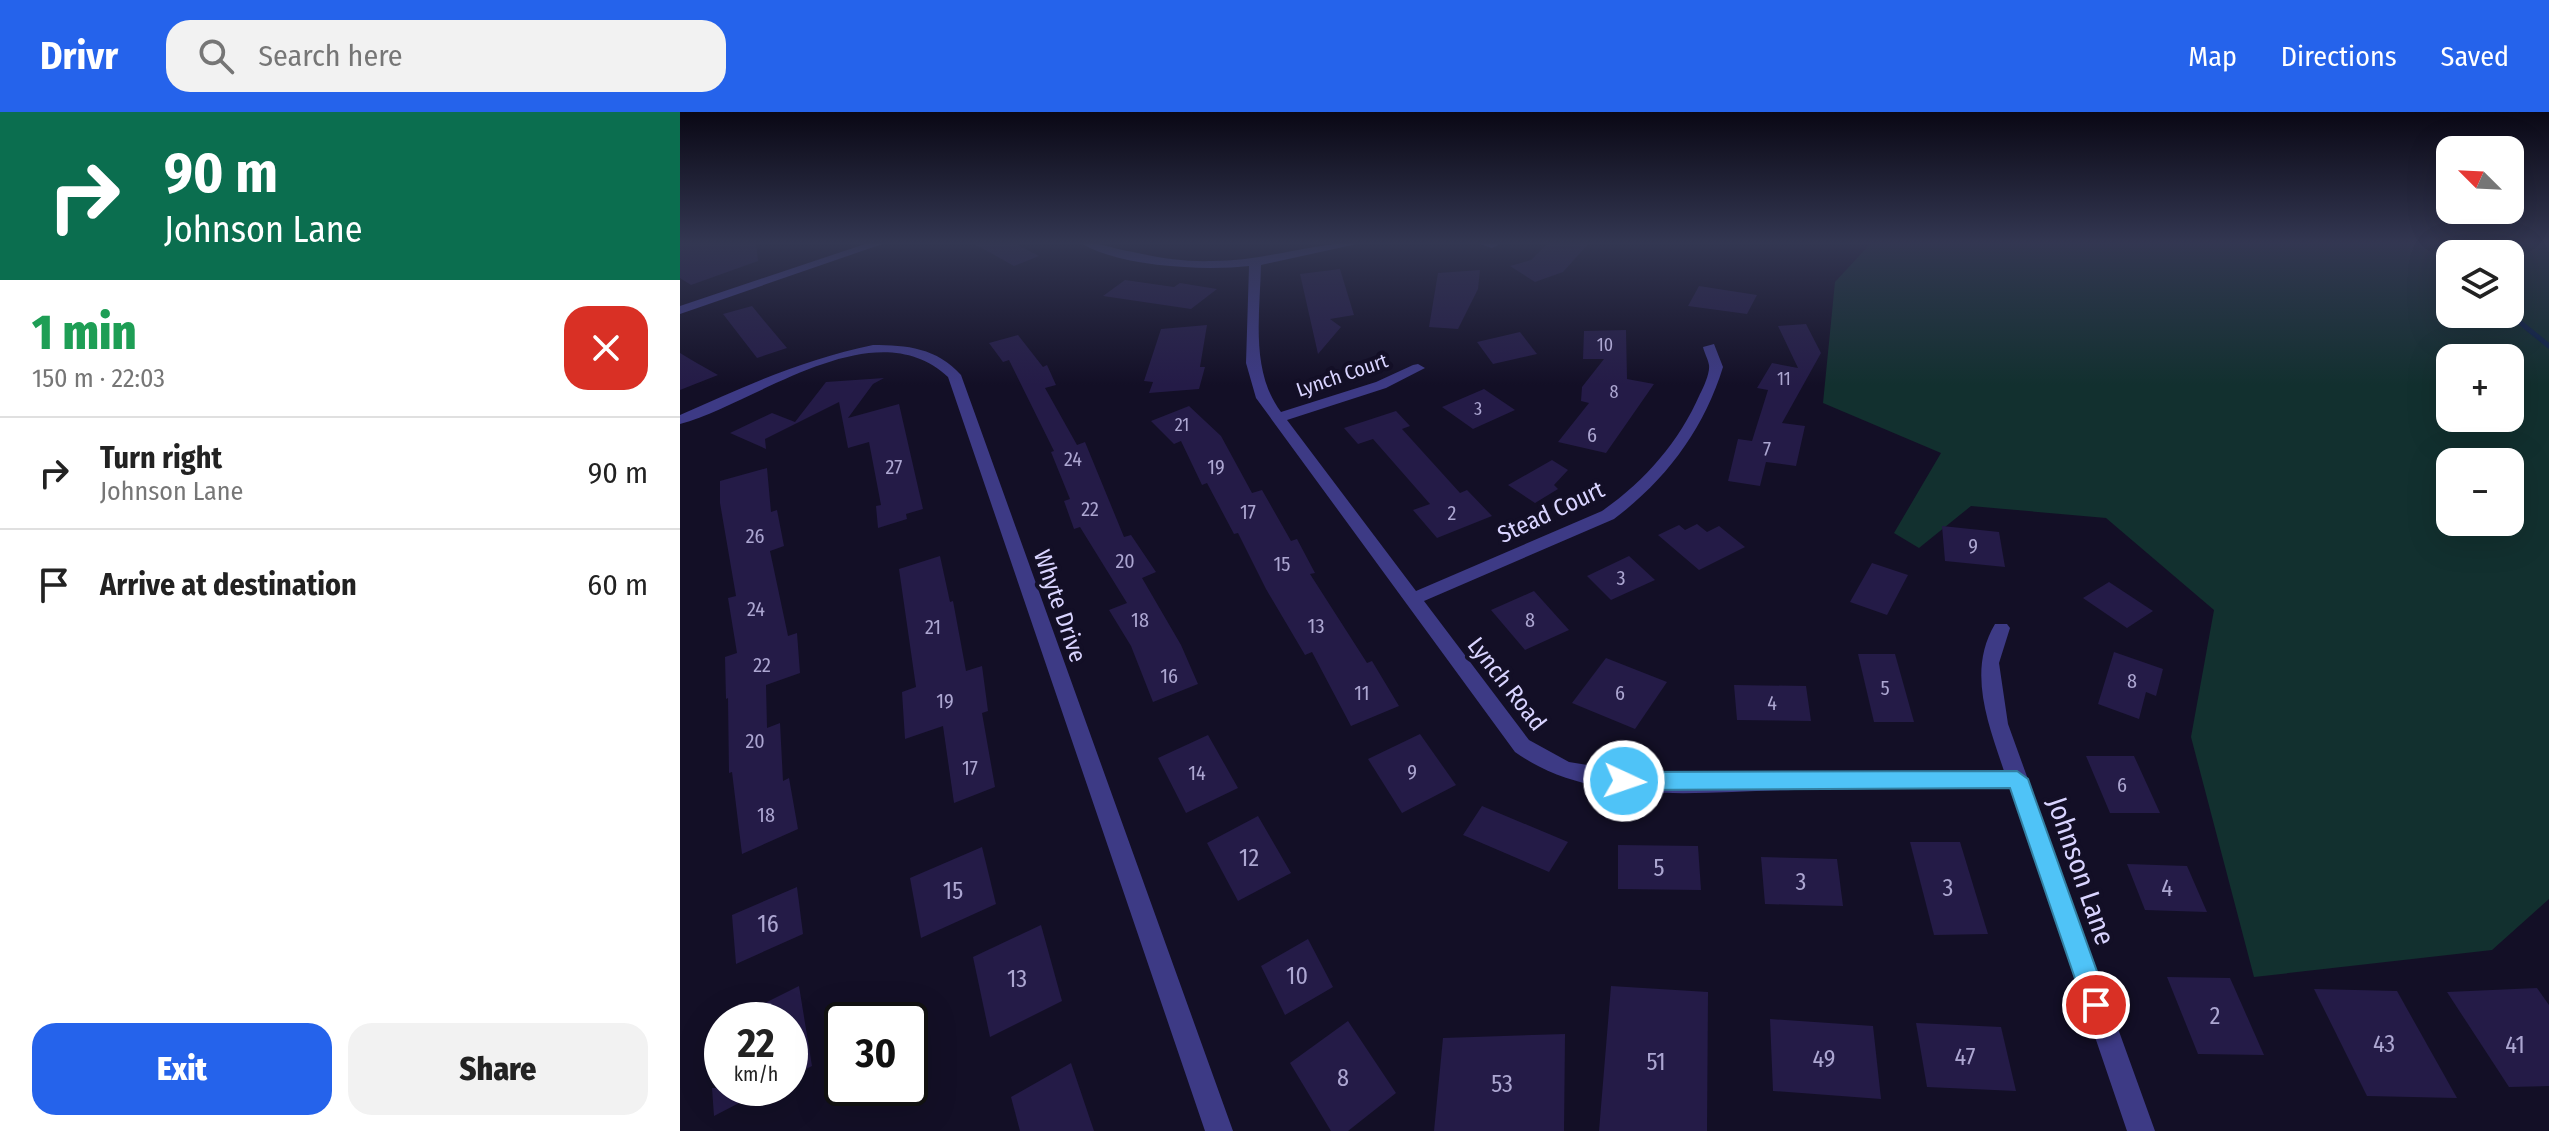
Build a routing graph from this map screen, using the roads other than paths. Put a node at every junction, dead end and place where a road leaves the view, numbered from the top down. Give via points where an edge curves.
1 (741, 290) edge
2 (1254, 290) edge
3 (680, 310) edge
4 (1709, 347) dead end
5 (1418, 368) dead end
6 (1278, 418) junction
7 (680, 420) edge
8 (1412, 599) junction
9 (2001, 628) dead end
10 (2017, 779) junction
11 (1219, 1131) edge
12 (2141, 1131) edge

1 - 3 street
2 - 6 street, Lynch Road via 1253,363 1260,390
4 - 8 street, Stead Court via 1716,367 1697,413 1667,459 1626,504
5 - 6 street, Lynch Court
6 - 8 street, Lynch Road
7 - 11 street, Whyte Drive via 818,361 856,352 924,353 954,375
8 - 10 street, Lynch Road via 1522,746 1563,769 1598,779 1649,783
9 - 10 street, Johnson Lane via 1992,641 1989,671 1998,724
10 - 12 street, Johnson Lane

